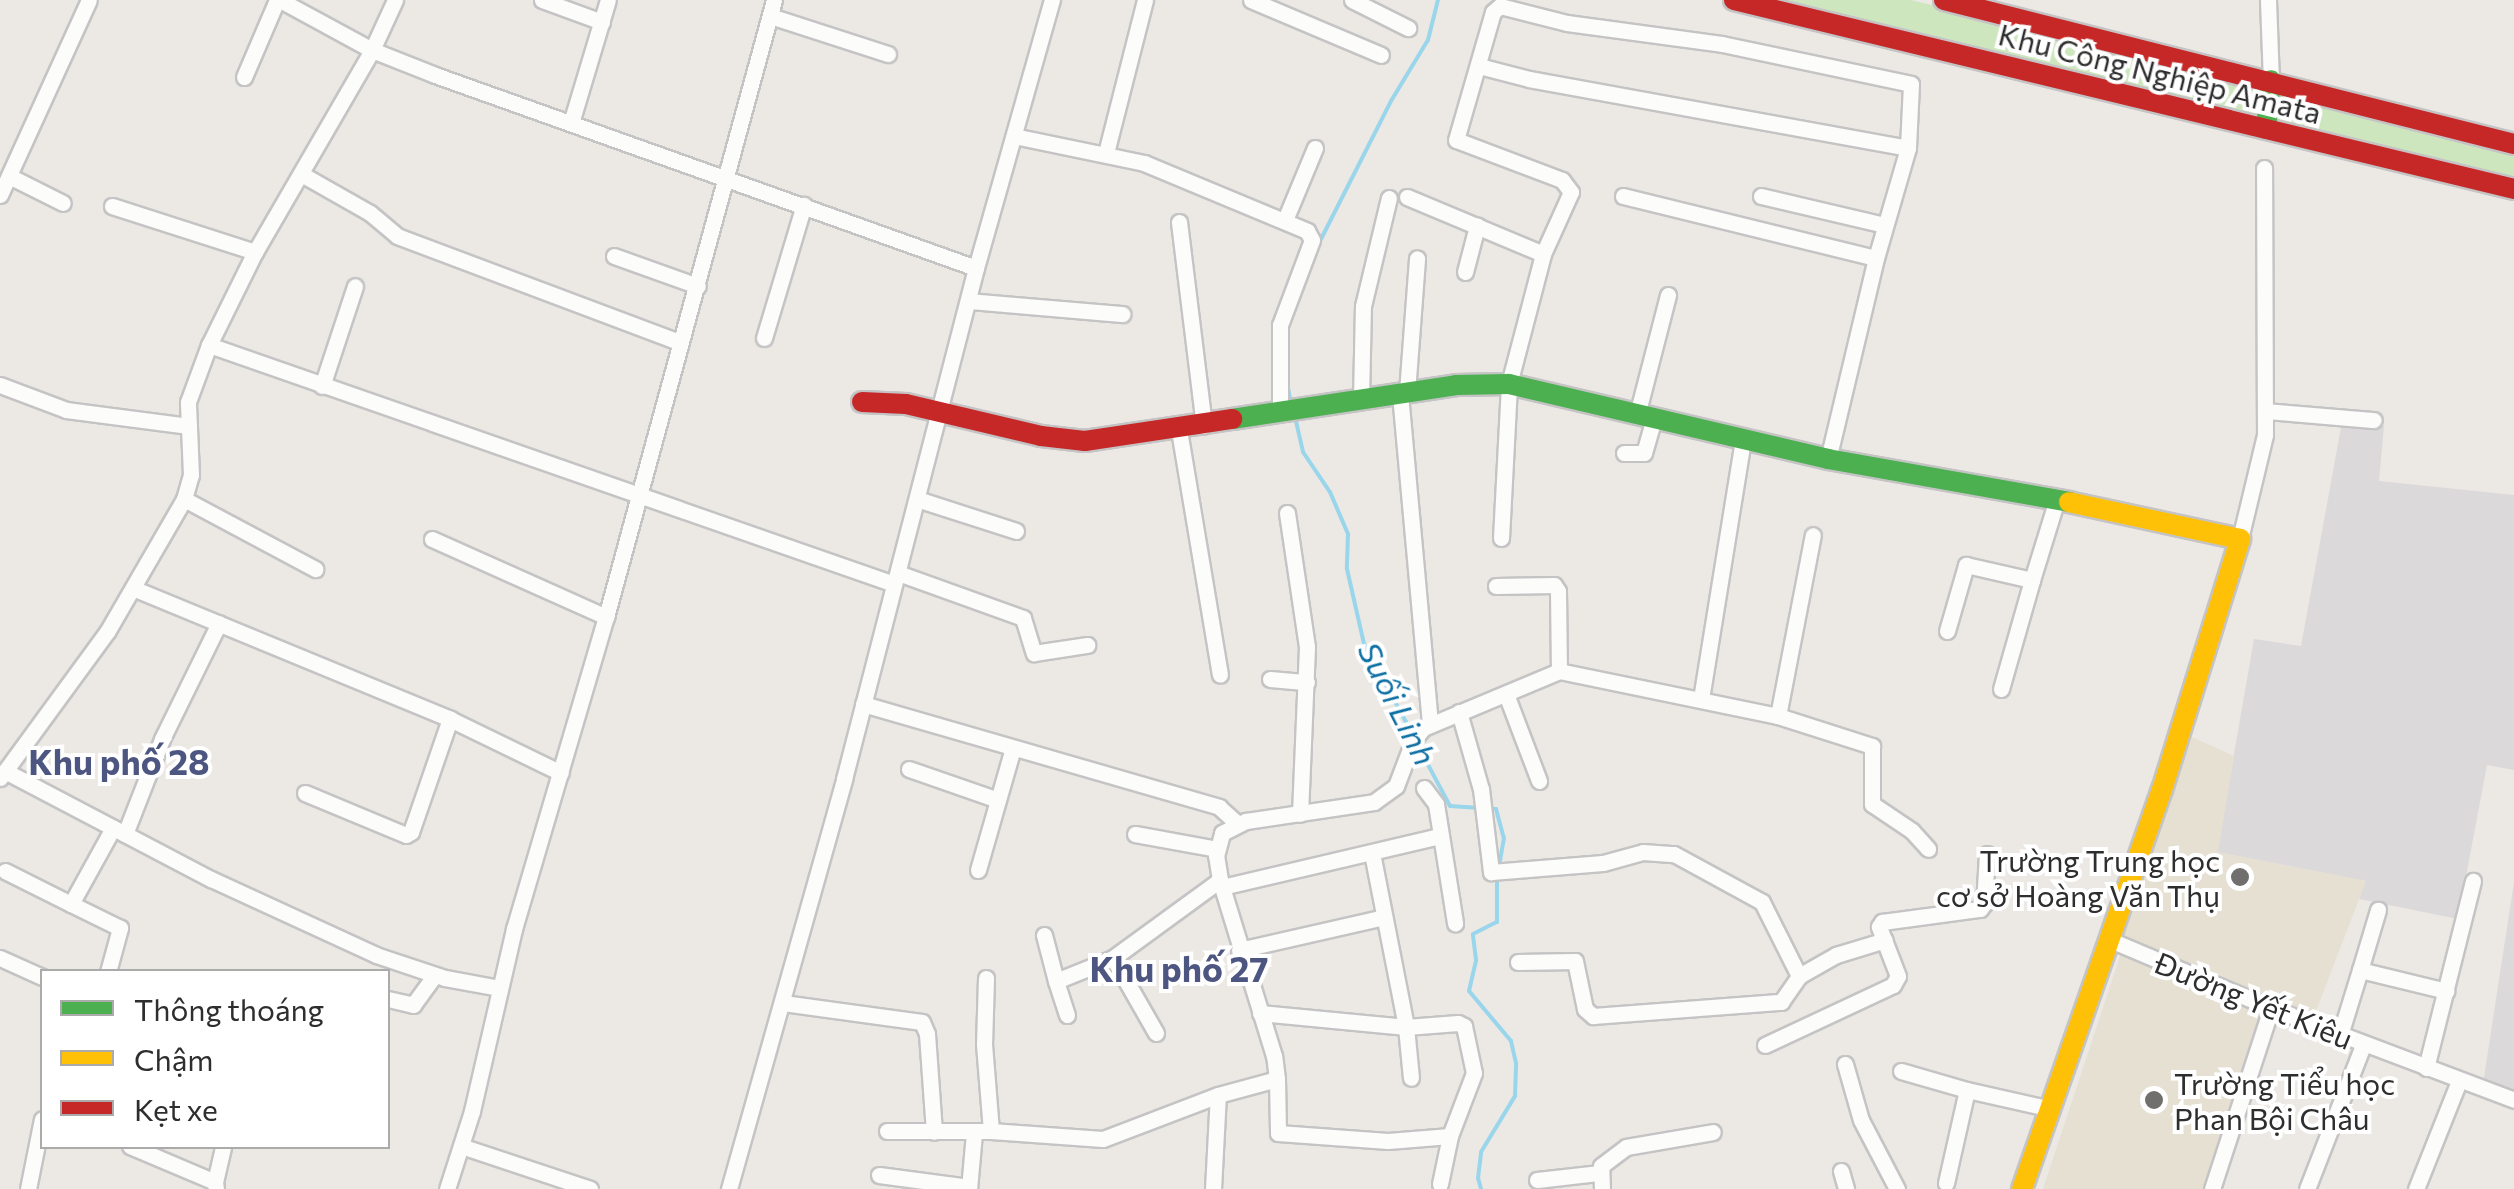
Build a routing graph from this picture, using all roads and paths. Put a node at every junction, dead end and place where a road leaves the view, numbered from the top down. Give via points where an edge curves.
1 (89, 0) edge
2 (278, 0) edge
3 (395, 0) edge
4 (542, 0) edge
5 (608, 0) edge
6 (1052, 0) edge
7 (1145, 0) edge
8 (1251, 0) edge
9 (1352, 0) edge
10 (1734, 0) edge
11 (1944, 0) edge
12 (2268, 0) edge
13 (1274, 5) edge
14 (772, 8) edge
15 (602, 22) junction
16 (1408, 28) dead end
17 (372, 50) junction
18 (888, 54) dead end
19 (1381, 54) dead end
20 (1479, 66) junction
21 (244, 77) dead end
22 (2271, 80) junction
23 (572, 123) junction
24 (2266, 129) junction
25 (1014, 136) junction
26 (2514, 144) edge
27 (1315, 148) dead end
28 (1908, 148) junction
29 (1106, 153) junction
30 (2264, 168) dead end
31 (303, 175) junction
32 (10, 176) junction
33 (726, 176) junction
34 (2514, 189) edge
35 (0, 195) edge
36 (1407, 196) dead end
37 (1623, 196) dead end
38 (1761, 196) dead end
39 (1389, 198) dead end
40 (63, 203) dead end
41 (804, 205) junction
42 (112, 206) dead end
43 (1284, 220) junction
44 (1179, 222) dead end
45 (1885, 225) junction
46 (1477, 226) junction
47 (255, 252) junction
48 (1542, 254) junction
49 (614, 256) dead end
50 (1417, 258) dead end
51 (1876, 258) junction
52 (976, 268) junction
53 (1465, 272) dead end
54 (355, 286) dead end
55 (698, 286) junction
56 (1668, 295) dead end
57 (969, 302) junction
58 (1122, 314) dead end
59 (764, 338) dead end
60 (681, 343) junction
61 (209, 345) junction
62 (0, 384) edge
63 (1509, 384) junction
64 (322, 386) junction
65 (1403, 393) junction
66 (1361, 400) junction
67 (862, 402) dead end
68 (1280, 411) junction
69 (2266, 411) junction
70 (940, 412) junction
71 (1646, 417) junction
72 (2374, 420) dead end
73 (1204, 424) junction
74 (189, 426) junction
75 (1179, 430) junction
76 (1744, 440) junction
77 (1624, 453) dead end
78 (1828, 459) junction
79 (640, 497) junction
80 (916, 499) junction
81 (2057, 499) junction
82 (184, 500) junction
83 (1287, 513) dead end
84 (1016, 531) dead end
85 (1814, 534) dead end
86 (1501, 538) dead end
87 (2240, 539) junction
88 (432, 540) dead end
89 (314, 570) dead end
90 (896, 578) junction
91 (2032, 580) junction
92 (1496, 586) dead end
93 (135, 589) junction
94 (606, 618) junction
95 (218, 624) junction
96 (1947, 631) dead end
97 (1087, 646) dead end
98 (1560, 671) junction
99 (1220, 675) dead end
100 (1270, 679) dead end
101 (1306, 682) junction
102 (2001, 689) dead end
103 (1506, 694) junction
104 (1701, 699) junction
105 (863, 704) junction
106 (1459, 712) junction
107 (1778, 716) junction
108 (450, 719) junction
109 (1422, 730) junction
110 (1013, 748) junction
111 (909, 768) dead end
112 (561, 773) junction
113 (3, 774) edge
114 (1538, 781) dead end
115 (1424, 788) dead end
116 (305, 793) dead end
117 (998, 800) junction
118 (1300, 814) junction
119 (1237, 823) junction
120 (119, 831) junction
121 (1135, 834) dead end
122 (1440, 836) junction
123 (1217, 848) junction
124 (1928, 848) dead end
125 (1372, 853) junction
126 (1988, 854) dead end
127 (978, 870) dead end
128 (5, 871) dead end
129 (2473, 880) dead end
130 (1222, 884) junction
131 (71, 904) junction
132 (2378, 910) dead end
133 (1384, 916) junction
134 (1455, 923) dead end
135 (1044, 935) dead end
136 (2108, 939) junction
137 (1885, 940) junction
138 (1240, 950) junction
139 (0, 958) edge
140 (1113, 958) junction
141 (1518, 962) dead end
142 (109, 969) edge
143 (2360, 970) junction
144 (434, 974) junction
145 (40, 976) edge
146 (1799, 976) junction
147 (986, 978) dead end
148 (1056, 981) junction
149 (500, 988) junction
150 (2447, 991) junction
151 (390, 999) edge
152 (782, 1003) junction
153 (2271, 1008) junction
154 (1260, 1013) junction
155 (1066, 1015) dead end
156 (1406, 1027) junction
157 (1156, 1033) dead end
158 (2340, 1035) junction
159 (1765, 1045) dead end
160 (2363, 1045) junction
161 (1845, 1064) dead end
162 (2426, 1068) junction
163 (1901, 1071) dead end
164 (1411, 1078) dead end
165 (1277, 1079) junction
166 (2459, 1080) junction
167 (1967, 1090) junction
168 (1218, 1095) junction
169 (2514, 1100) edge
170 (2048, 1108) junction
171 (40, 1129) edge
172 (887, 1132) dead end
173 (934, 1132) junction
174 (982, 1132) junction
175 (1713, 1132) dead end
176 (1450, 1136) junction
177 (461, 1146) junction
178 (136, 1149) edge
179 (223, 1149) edge
180 (1841, 1171) dead end
181 (879, 1175) dead end
182 (1537, 1180) dead end
183 (1600, 1181) edge
184 (1946, 1183) dead end
185 (1440, 1184) dead end
186 (215, 1186) edge
187 (969, 1188) edge
188 (28, 1189) edge
189 (447, 1189) edge
190 (589, 1189) edge
191 (728, 1189) edge
192 (1212, 1189) edge
193 (1846, 1189) edge
194 (1897, 1189) edge
195 (2022, 1189) edge
196 (2212, 1189) edge
197 (2307, 1189) edge
198 (2416, 1189) edge

1 - 32 street
2 - 17 street
2 - 21 street
3 - 17 street
4 - 15 street
5 - 15 street
6 - 25 street
7 - 29 street
8 - 13 street
9 - 16 street
10 - 24 street, Khu Công Nghiệp Amata
11 - 22 street, Khu Công Nghiệp Amata
12 - 22 street
13 - 19 street
14 - 18 street
14 - 33 street
15 - 23 street
17 - 23 street
17 - 31 street
20 - 28 street
20 - 28 street via 1500,6 1566,23 1722,44 1908,81
20 - 48 street via 1456,140 1569,186
22 - 24 street
22 - 26 street, Khu Công Nghiệp Amata
23 - 33 street
24 - 34 street, Khu Công Nghiệp Amata
25 - 29 street
25 - 52 street
27 - 43 street
28 - 45 street
29 - 43 street
30 - 69 street
31 - 47 street
31 - 60 street via 397,236
32 - 35 street
32 - 40 street
33 - 41 street
33 - 55 street
36 - 46 street
37 - 51 street
38 - 45 street
39 - 66 street via 1363,306
41 - 52 street
41 - 59 street
42 - 47 street
43 - 68 street via 1312,240 1280,325
44 - 73 street
45 - 51 street
46 - 48 street
46 - 53 street
47 - 61 street
48 - 63 street
49 - 55 street
50 - 65 street
51 - 78 street
52 - 57 street
54 - 64 street
55 - 60 street
56 - 71 street
57 - 58 street
57 - 70 street
60 - 79 street
61 - 64 street
61 - 74 street via 188,402
62 - 74 street via 66,410
63 - 65 street
63 - 71 street
63 - 86 street
64 - 79 street
65 - 66 street
65 - 109 street
66 - 68 street
67 - 70 street
68 - 73 street
69 - 72 street
69 - 87 street
70 - 75 street via 1085,441
70 - 80 street
71 - 76 street
71 - 77 street via 1644,453
73 - 75 street
74 - 82 street
75 - 99 street
76 - 78 street
76 - 104 street
78 - 81 street
79 - 90 street
79 - 94 street
80 - 84 street
80 - 90 street
81 - 87 street
81 - 91 street
82 - 89 street
82 - 93 street
83 - 101 street via 1304,603
85 - 107 street
87 - 136 street
88 - 94 street
90 - 97 street via 1023,618 1034,653
90 - 105 street
91 - 96 street via 1966,565
91 - 102 street
92 - 98 street via 1554,584
93 - 95 street
93 - 113 street
94 - 112 street
95 - 108 street
95 - 120 street
98 - 103 street
98 - 104 street
100 - 101 street
101 - 118 street
103 - 106 street
103 - 114 street
104 - 107 street
105 - 110 street
105 - 152 street
106 - 109 street
106 - 146 street via 1482,799 1491,872 1603,863 1643,852 1674,854 1762,902
107 - 124 street via 1872,746 1872,804
108 - 112 street
108 - 116 street via 406,835
109 - 118 street via 1396,786 1382,798
110 - 117 street
110 - 119 street via 1218,807
111 - 117 street
112 - 149 street
113 - 120 street
115 - 122 street via 1436,804
117 - 127 street
118 - 119 street
119 - 123 street via 1222,833
120 - 131 street
120 - 144 street via 376,955
121 - 123 street
122 - 125 street
122 - 134 street
123 - 130 street
125 - 130 street
125 - 133 street
126 - 137 street via 1980,908 1882,922
128 - 131 street
129 - 150 street
130 - 138 street
130 - 140 street
131 - 142 street via 120,928
132 - 143 street
133 - 138 street
133 - 156 street
135 - 148 street
136 - 153 street, Đường Yết Kiêu
136 - 170 street
137 - 146 street via 1836,955
137 - 159 street via 1898,976 1893,985
138 - 154 street
139 - 145 street
140 - 148 street
140 - 157 street
141 - 146 street via 1575,961 1585,1009 1593,1016 1781,1002
143 - 150 street
143 - 158 street
144 - 149 street
144 - 151 street via 413,1005
147 - 174 street
148 - 155 street
149 - 177 street
150 - 162 street
152 - 173 street via 922,1022
152 - 191 street
153 - 158 street, Đường Yết Kiêu
153 - 196 street
154 - 156 street
154 - 165 street
156 - 164 street
156 - 176 street via 1458,1023 1468,1031 1474,1073
158 - 160 street, Đường Yết Kiêu
160 - 162 street, Đường Yết Kiêu
160 - 197 street
161 - 194 street via 1861,1120
162 - 166 street, Đường Yết Kiêu
163 - 167 street
165 - 168 street
165 - 176 street via 1275,1125 1286,1136
166 - 169 street, Đường Yết Kiêu
166 - 198 street
167 - 170 street
167 - 184 street
168 - 174 street via 1103,1139
168 - 192 street
170 - 195 street
171 - 188 street
172 - 173 street
173 - 174 street
174 - 187 street
175 - 183 street via 1626,1147 1610,1157
176 - 185 street
177 - 189 street
177 - 190 street
178 - 186 street
179 - 186 street
180 - 193 street
181 - 187 street
182 - 183 street

